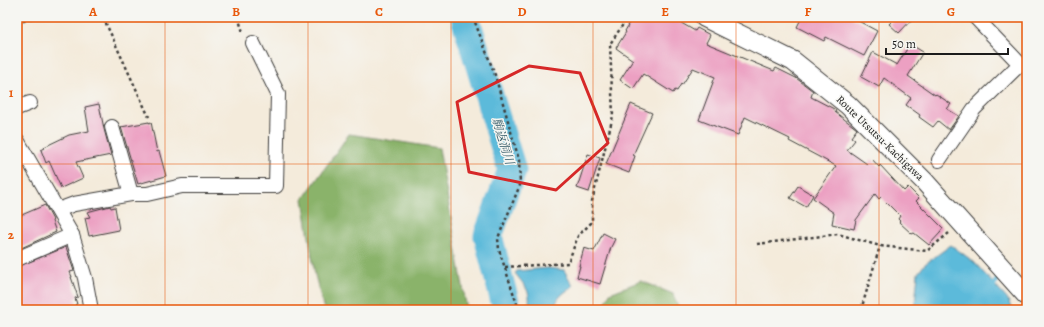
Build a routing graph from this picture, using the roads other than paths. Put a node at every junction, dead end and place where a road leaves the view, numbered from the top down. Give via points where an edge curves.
1 (704, 17) edge
2 (975, 17) edge
3 (253, 43) dead end
4 (30, 103) dead end
5 (17, 108) edge
6 (112, 127) dead end
7 (17, 140) edge
8 (939, 160) dead end
9 (131, 194) junction
10 (58, 210) junction
11 (72, 235) junction
12 (17, 259) edge
13 (1027, 296) edge
14 (92, 310) edge

1 - 13 main road, Route Utsutsu-Kachigawa via 793,61 848,105 925,182
2 - 8 street via 1020,64 974,110
3 - 9 street via 278,94 276,186 182,186 147,194
4 - 5 street
6 - 9 street
7 - 10 street
9 - 10 street via 74,204
10 - 11 street
11 - 12 street
11 - 14 street

